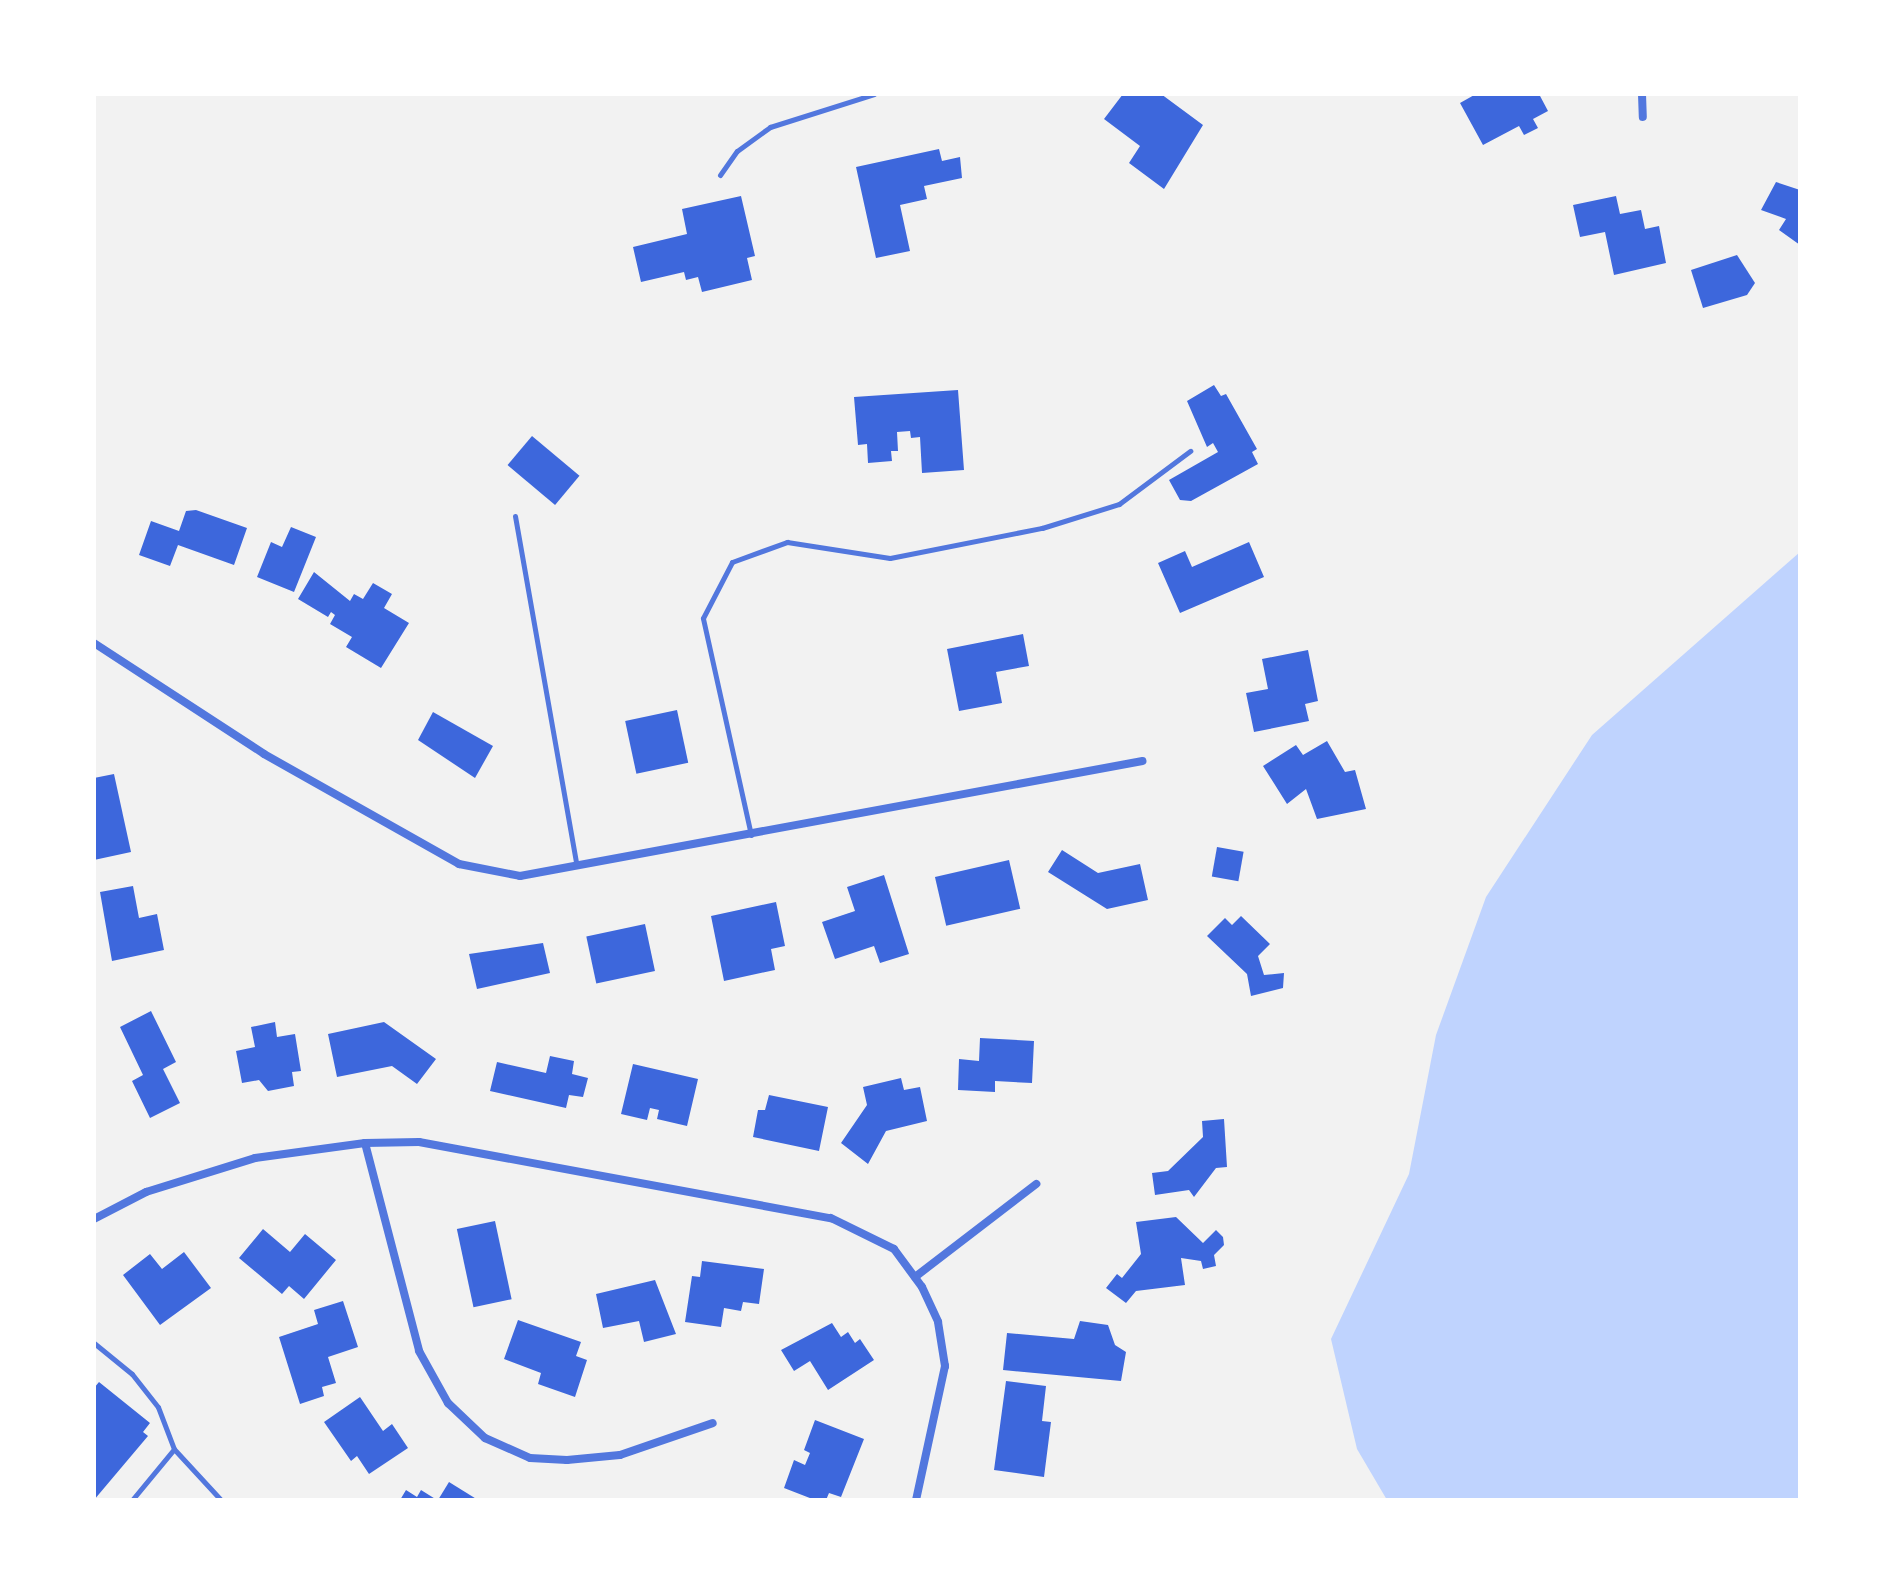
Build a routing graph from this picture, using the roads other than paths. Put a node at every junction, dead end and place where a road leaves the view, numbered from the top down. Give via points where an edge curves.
1 (874, 94) edge
2 (1642, 94) edge
3 (1643, 117) dead end
4 (720, 175) dead end
5 (1190, 451) dead end
6 (515, 516) dead end
7 (94, 643) edge
8 (1142, 761) dead end
9 (751, 836) junction
10 (577, 868) junction
11 (365, 1143) junction
12 (1036, 1184) dead end
13 (94, 1219) edge
14 (915, 1277) junction
15 (94, 1343) edge
16 (713, 1423) dead end
17 (174, 1449) junction
18 (132, 1500) edge
19 (221, 1500) edge
20 (916, 1500) edge

1 - 4 lane via 770,127 737,151
2 - 3 street
5 - 9 lane via 1119,504 1042,528 890,558 787,542 732,562 703,618
6 - 10 lane
7 - 10 street via 264,754 459,864 520,876
8 - 9 street
9 - 10 street
11 - 13 street via 255,1158 146,1192
11 - 14 street via 452,1146 831,1218 894,1249
11 - 16 street via 419,1351 448,1403 485,1438 530,1458 567,1460 620,1455
12 - 14 street
14 - 20 street via 938,1322 945,1366
15 - 17 lane via 132,1374 158,1407
17 - 18 lane
17 - 19 lane

